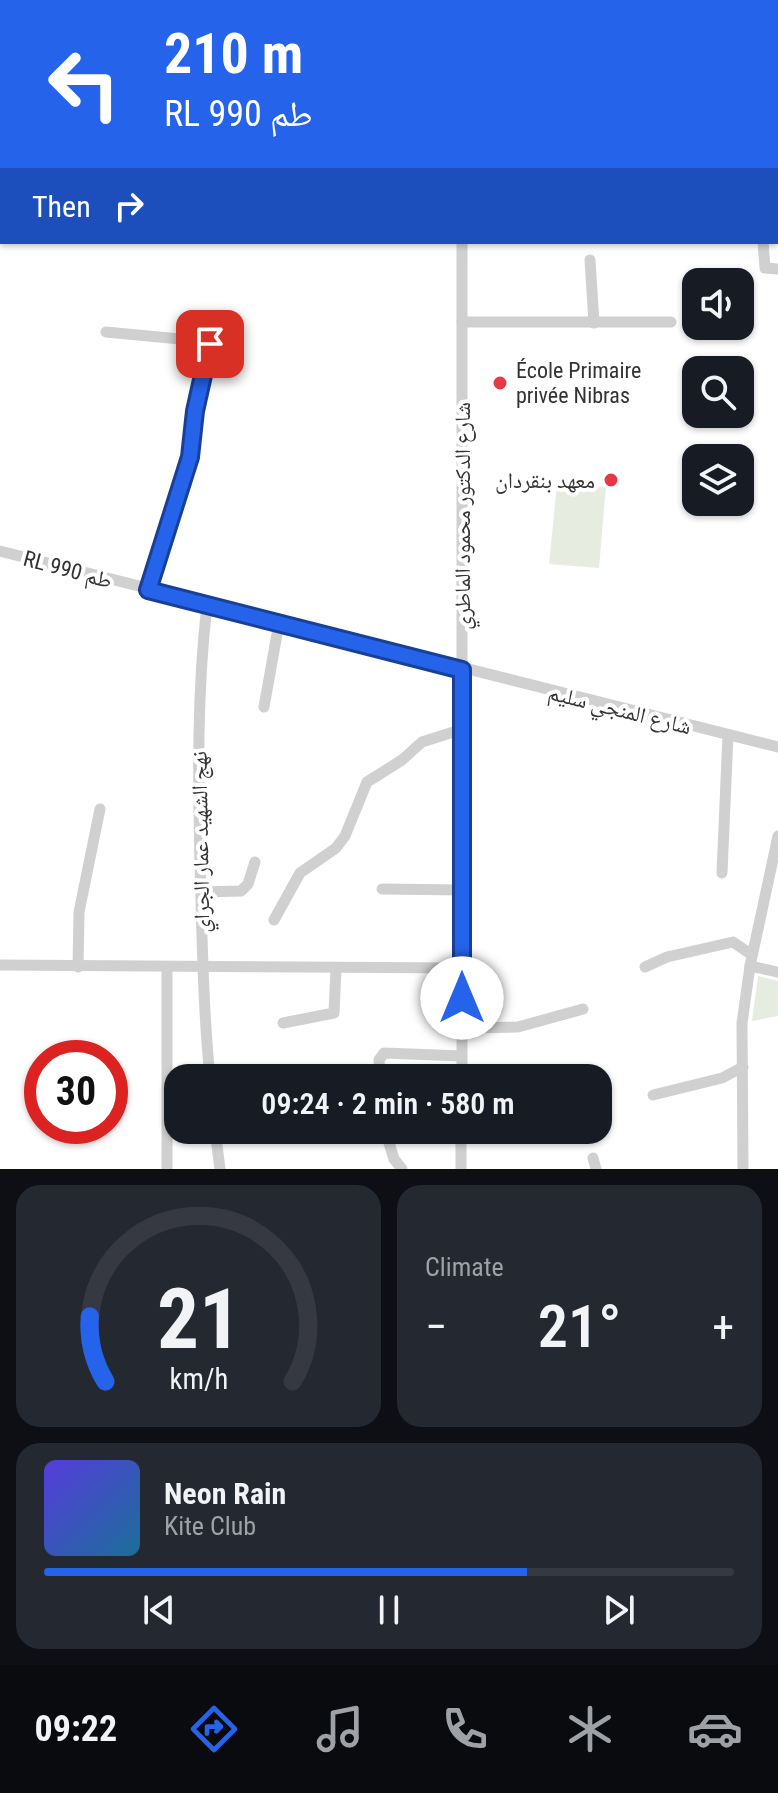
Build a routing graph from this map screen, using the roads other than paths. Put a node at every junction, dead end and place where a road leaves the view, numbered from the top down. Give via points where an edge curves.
1 (462, 244) edge
2 (763, 244) edge
3 (590, 260) dead end
4 (778, 269) edge
5 (462, 322) junction
6 (671, 322) dead end
7 (594, 323) junction
8 (106, 332) dead end
9 (0, 551) edge
10 (148, 590) junction
11 (207, 605) junction
12 (279, 623) junction
13 (462, 670) junction
14 (264, 707) dead end
15 (463, 729) junction
16 (728, 735) junction
17 (778, 747) edge
18 (100, 809) dead end
19 (778, 836) edge
20 (255, 862) dead end
21 (722, 873) dead end
22 (382, 889) dead end
23 (462, 890) junction
24 (201, 892) junction
25 (274, 920) dead end
26 (751, 960) junction
27 (0, 965) edge
28 (78, 967) junction
29 (167, 967) junction
30 (203, 967) junction
31 (645, 967) dead end
32 (462, 968) junction
33 (336, 969) junction
34 (778, 972) edge
35 (583, 1009) dead end
36 (283, 1023) dead end
37 (462, 1028) junction
38 (462, 1056) junction
39 (209, 1064) edge
40 (379, 1064) edge
41 (462, 1064) edge
42 (743, 1067) junction
43 (653, 1095) dead end
44 (217, 1144) edge
45 (389, 1144) edge
46 (461, 1144) edge
47 (167, 1169) edge
48 (220, 1169) edge
49 (402, 1169) edge
50 (461, 1169) edge
51 (743, 1169) edge

1 - 5 street, شارع الدكتور محمود الماطري
2 - 4 street via 765,268
3 - 7 street
5 - 7 street
5 - 13 street, شارع الدكتور محمود الماطري
6 - 7 street
8 - 10 street via 211,346 190,457
9 - 10 street, RL طم 990
10 - 11 street, RL طم 990
11 - 12 street, RL طم 990
11 - 24 street, نهج الشهيد عمار الجراي via 198,681
12 - 13 street, RL طم 990
12 - 14 street
13 - 15 street, شارع الدكتور محمود الماطري
13 - 16 street, شارع المنجي سليم
15 - 23 street, شارع الدكتور محمود الماطري
15 - 25 street via 422,742 367,782 345,836 300,873
16 - 17 street, شارع المنجي سليم
16 - 21 street
18 - 28 street via 79,912
19 - 26 street
20 - 24 street via 241,891
22 - 23 street
23 - 32 street, شارع الدكتور محمود الماطري
24 - 30 street, نهج الشهيد عمار الجراي
26 - 31 street via 733,942
26 - 34 street
26 - 42 street via 742,1023
27 - 28 street
28 - 29 street
29 - 30 street
29 - 47 street
30 - 33 street
30 - 39 street, نهج الشهيد عمار الجراي
32 - 33 street
32 - 37 street, شارع الدكتور محمود الماطري
33 - 36 street via 334,1013
35 - 37 street via 518,1027
37 - 38 street, شارع الدكتور محمود الماطري
38 - 40 street via 384,1053
38 - 41 street, شارع الدكتور محمود الماطري
42 - 43 street via 722,1078
42 - 51 street
44 - 48 street
45 - 49 street
46 - 50 street

